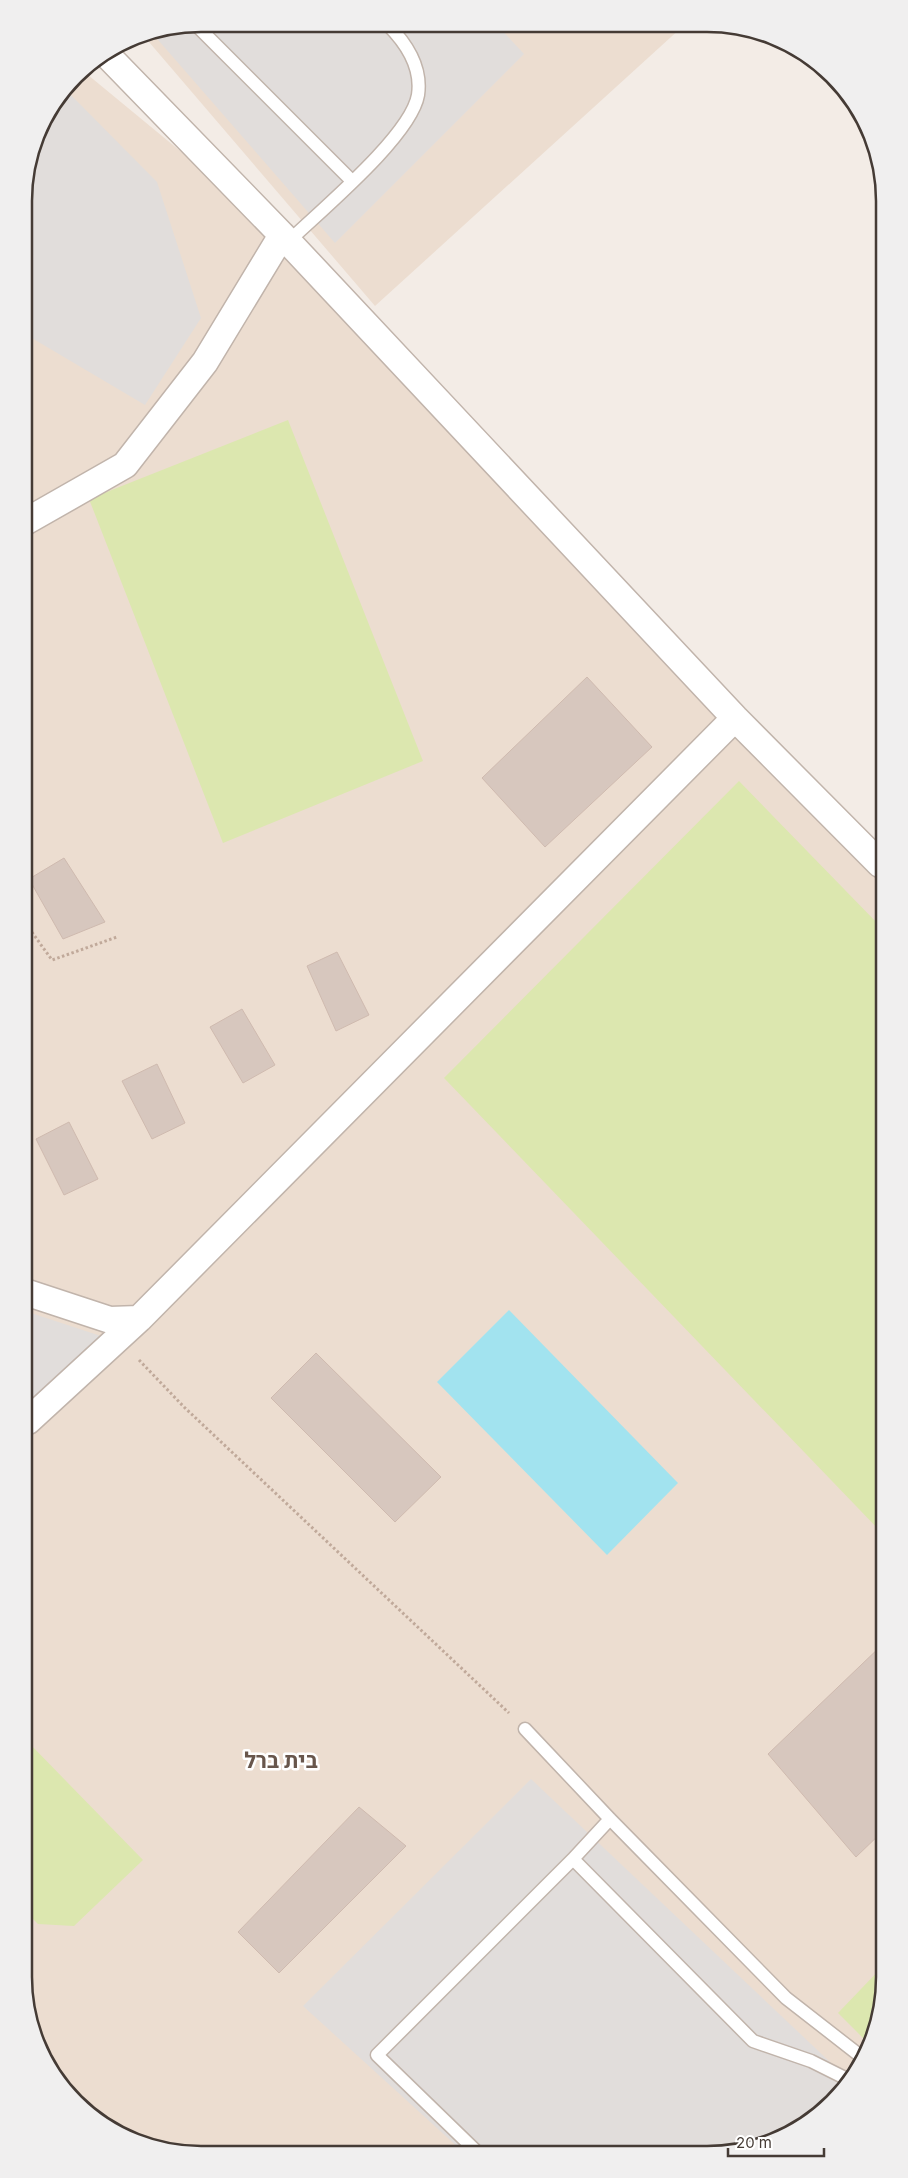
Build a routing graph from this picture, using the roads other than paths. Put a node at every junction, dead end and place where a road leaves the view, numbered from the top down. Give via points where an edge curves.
1 (203, 32) edge
2 (395, 32) edge
3 (111, 59) edge
4 (352, 181) junction
5 (285, 238) junction
6 (33, 518) edge
7 (735, 718) junction
8 (876, 860) edge
9 (32, 1294) edge
10 (139, 1318) junction
11 (32, 1416) edge
12 (525, 1729) road end
13 (610, 1819) junction
14 (573, 1859) junction
15 (857, 2053) edge
16 (843, 2077) edge
17 (471, 2146) edge

1 - 4 lane
2 - 4 lane via 404,41 417,70 418,96 406,123
3 - 5 street
4 - 5 lane
5 - 6 street via 206,362 125,465
5 - 7 street
7 - 8 street
7 - 10 street
9 - 10 street via 110,1320
10 - 11 street
12 - 13 lane
13 - 14 lane
13 - 15 lane via 786,1998
14 - 16 lane via 753,2041 811,2061
14 - 17 lane via 376,2055

